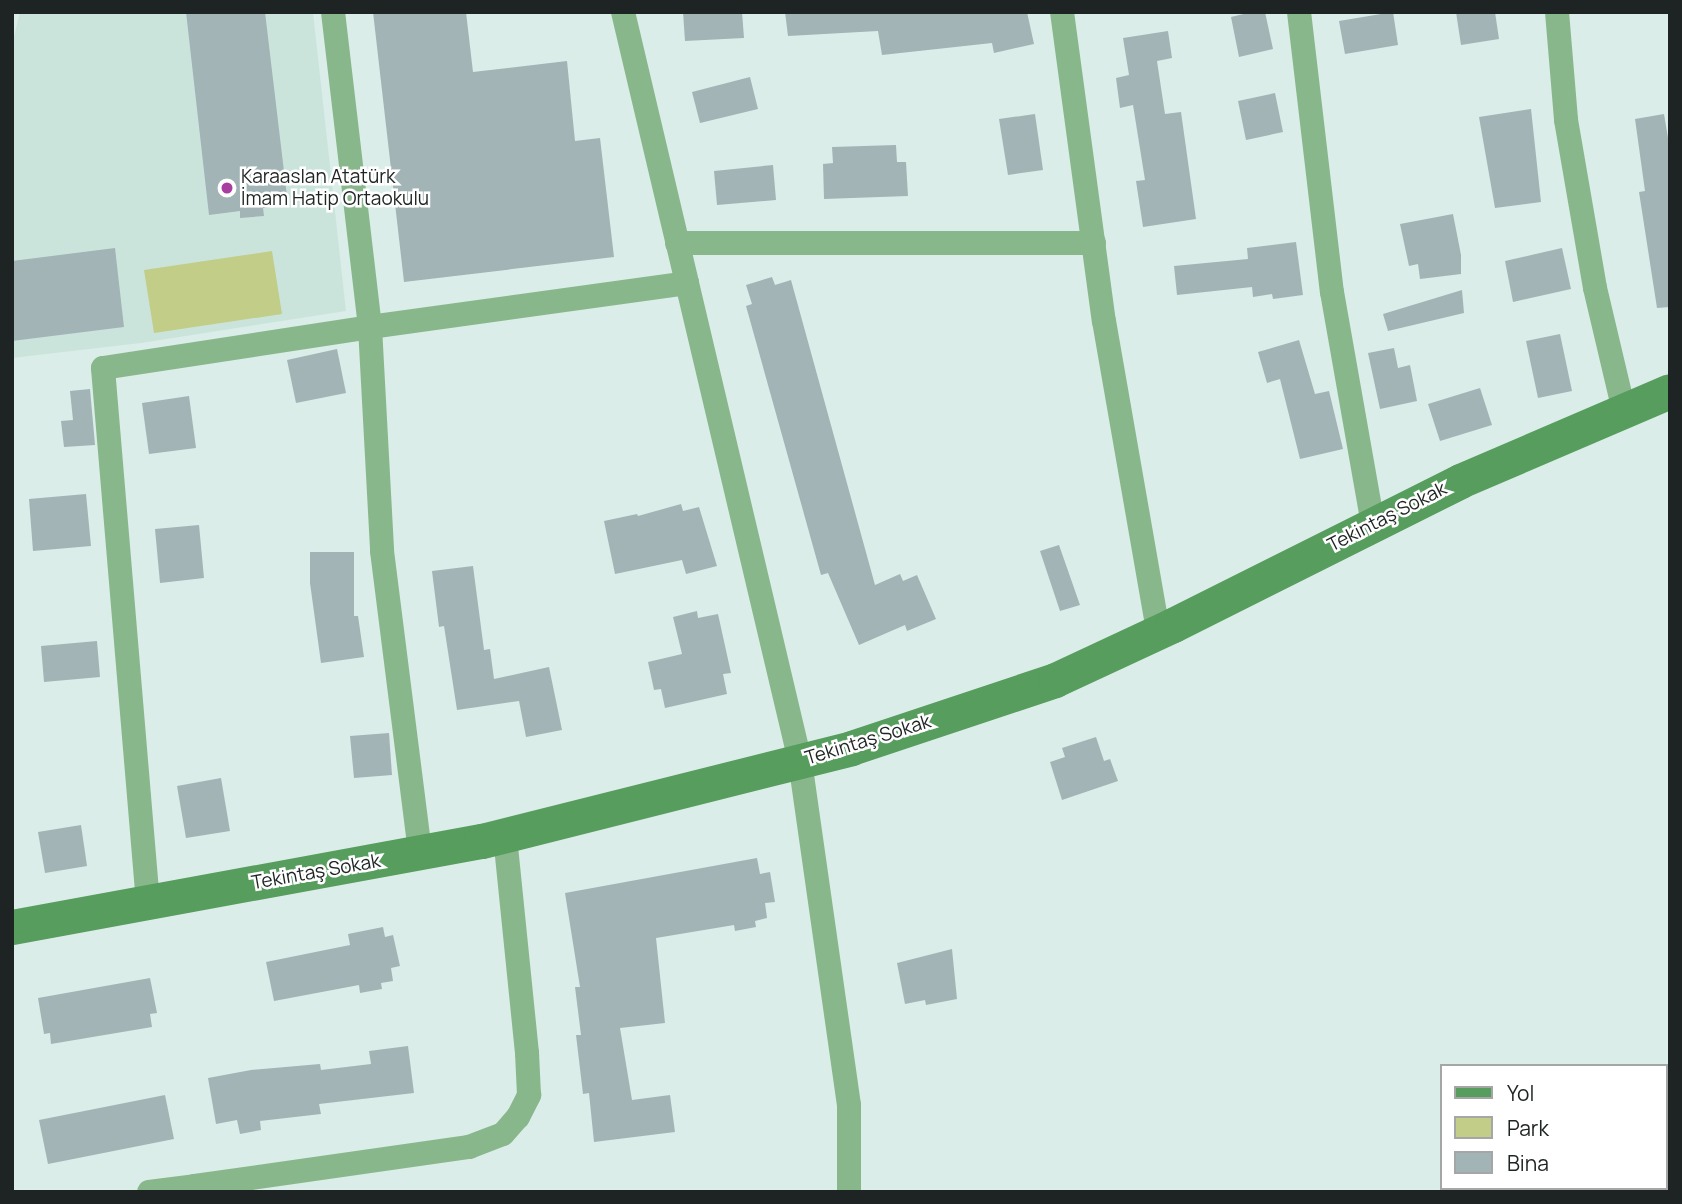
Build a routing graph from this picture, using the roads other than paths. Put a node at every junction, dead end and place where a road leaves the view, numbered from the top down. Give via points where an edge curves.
1 (333, 12) edge
2 (623, 12) edge
3 (1062, 12) edge
4 (1299, 12) edge
5 (1557, 12) edge
6 (677, 243) junction
7 (1094, 243) junction
8 (687, 283) junction
9 (370, 327) junction
10 (1670, 391) edge
11 (1624, 411) junction
12 (1373, 524) junction
13 (1158, 632) junction
14 (800, 761) junction
15 (505, 835) junction
16 (420, 853) junction
17 (148, 903) junction
18 (12, 928) edge
19 (195, 1189) edge
20 (149, 1192) edge
21 (849, 1192) edge

1 - 9 street
2 - 6 street
3 - 7 street
4 - 12 street via 1332,292
5 - 11 street via 1566,120 1595,288
6 - 7 street
6 - 8 street
7 - 13 street
8 - 9 street
8 - 14 street
9 - 16 street via 382,551
9 - 17 street via 103,368
10 - 11 street, Tekintaş Sokak
11 - 12 street, Tekintaş Sokak
12 - 13 street, Tekintaş Sokak
13 - 14 street, Tekintaş Sokak via 1055,680
14 - 15 street, Tekintaş Sokak
14 - 21 street via 849,1105
15 - 16 street, Tekintaş Sokak
15 - 19 street via 529,1095 518,1117 503,1134 470,1147
16 - 17 street, Tekintaş Sokak
17 - 18 street, Tekintaş Sokak
19 - 20 street

